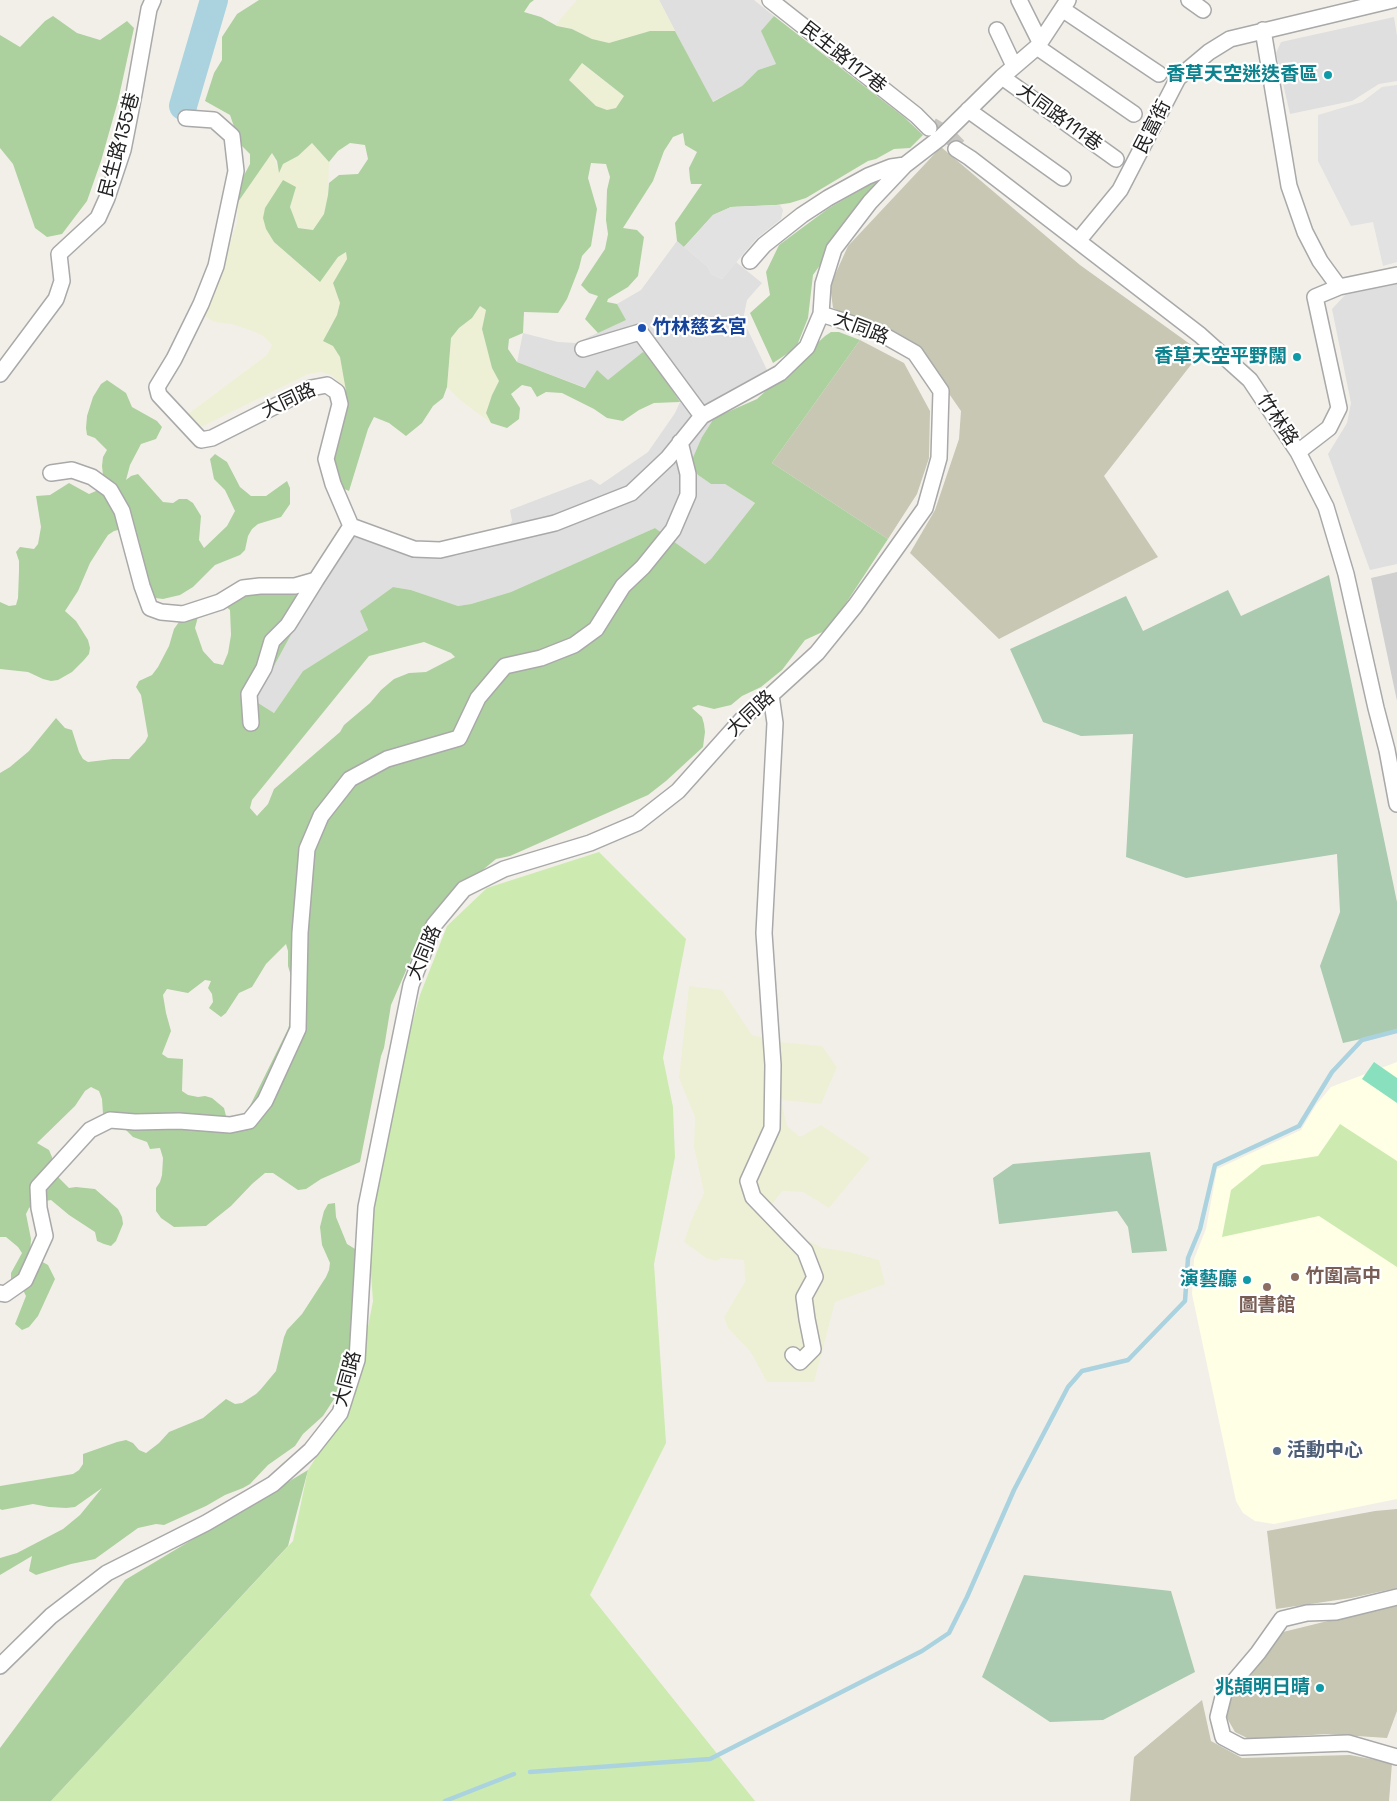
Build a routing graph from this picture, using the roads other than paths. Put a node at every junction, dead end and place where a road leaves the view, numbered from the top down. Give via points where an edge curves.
1 (153, 0) edge
2 (770, 0) edge
3 (1019, 0) edge
4 (1189, 0) edge
5 (1393, 0) edge
6 (1362, 4) edge
7 (1065, 5) edge
8 (1204, 10) dead end
9 (997, 30) dead end
10 (1263, 30) junction
11 (1038, 44) junction
12 (1014, 66) junction
13 (1159, 74) dead end
14 (1002, 77) junction
15 (968, 110) junction
16 (1134, 114) dead end
17 (186, 118) dead end
18 (930, 126) tunnel mouth
19 (957, 147) tunnel mouth
20 (1116, 159) dead end
21 (905, 165) junction
22 (1063, 178) dead end
23 (1078, 241) junction
24 (750, 261) dead end
25 (1397, 275) edge
26 (1339, 287) junction
27 (821, 314) junction
28 (583, 349) dead end
29 (0, 374) edge
30 (702, 416) junction
31 (680, 442) junction
32 (1298, 452) junction
33 (51, 473) dead end
34 (351, 526) junction
35 (316, 580) junction
36 (771, 695) junction
37 (251, 723) dead end
38 (1397, 804) edge
39 (0, 1294) edge
40 (793, 1355) dead end
41 (1397, 1597) edge
42 (0, 1666) edge
43 (1397, 1757) edge

1 - 29 street, 民生路135巷 via 123,150 107,198 98,218 59,254 62,281 56,299
2 - 18 street, 民生路117巷
3 - 11 street
4 - 8 street
5 - 6 street, 民富街
6 - 10 street, 民富街
7 - 11 street, 大同路
7 - 13 street
9 - 12 street
10 - 23 street, 民富街 via 1230,39 1178,78 1120,190
10 - 26 street via 1289,186 1305,232
11 - 12 street, 大同路
11 - 16 street
12 - 14 street, 大同路
14 - 15 street, 大同路
14 - 20 street, 大同路111巷
15 - 21 street, 大同路 via 940,138
15 - 22 street
17 - 34 street, 大同路 via 214,120 232,136 236,172 216,266 202,304 157,387 159,396 201,440 212,438 311,388 327,384 337,392 340,404 326,459
19 - 23 street, 竹林路
21 - 24 street via 868,176 828,198 764,245
21 - 27 street, 大同路 via 870,202 834,249 823,284
23 - 32 street, 竹林路 via 1200,335 1250,380
25 - 26 street
26 - 32 street via 1315,297 1339,408 1329,428
27 - 30 street, 大同路 via 808,347 780,373
27 - 36 street, 大同路 via 878,332 914,353 941,392 939,458 925,508 817,653
28 - 30 street via 640,332
30 - 31 street, 大同路
31 - 34 street, 大同路 via 631,493 554,523 440,550 414,549
31 - 39 street via 688,474 688,495 673,530 624,586 596,630 574,645 541,658 505,666 478,698 459,738 388,759 350,780 321,816 307,849 300,933 298,1029 265,1101 249,1121 230,1125 110,1120 90,1130 38,1187 45,1236 25,1280
32 - 38 street, 竹林路 via 1326,507 1346,574
33 - 35 street via 72,470 92,477 110,490 122,511 150,608 183,614 220,602 243,588 295,586
34 - 35 street
35 - 37 street via 288,625 272,641 264,668 250,694
36 - 40 street via 775,723 764,933 773,1065 772,1128 748,1181 753,1197 805,1251 816,1277 804,1297 813,1349 800,1362
36 - 42 street, 大同路 via 746,715 678,791 637,823 590,843 504,869 464,889 434,925 411,985 366,1207 357,1360 340,1413 311,1450 273,1484 206,1523 107,1573 51,1616
41 - 43 street via 1336,1612 1307,1613 1282,1619 1224,1693 1218,1717 1223,1737 1242,1747 1348,1743

